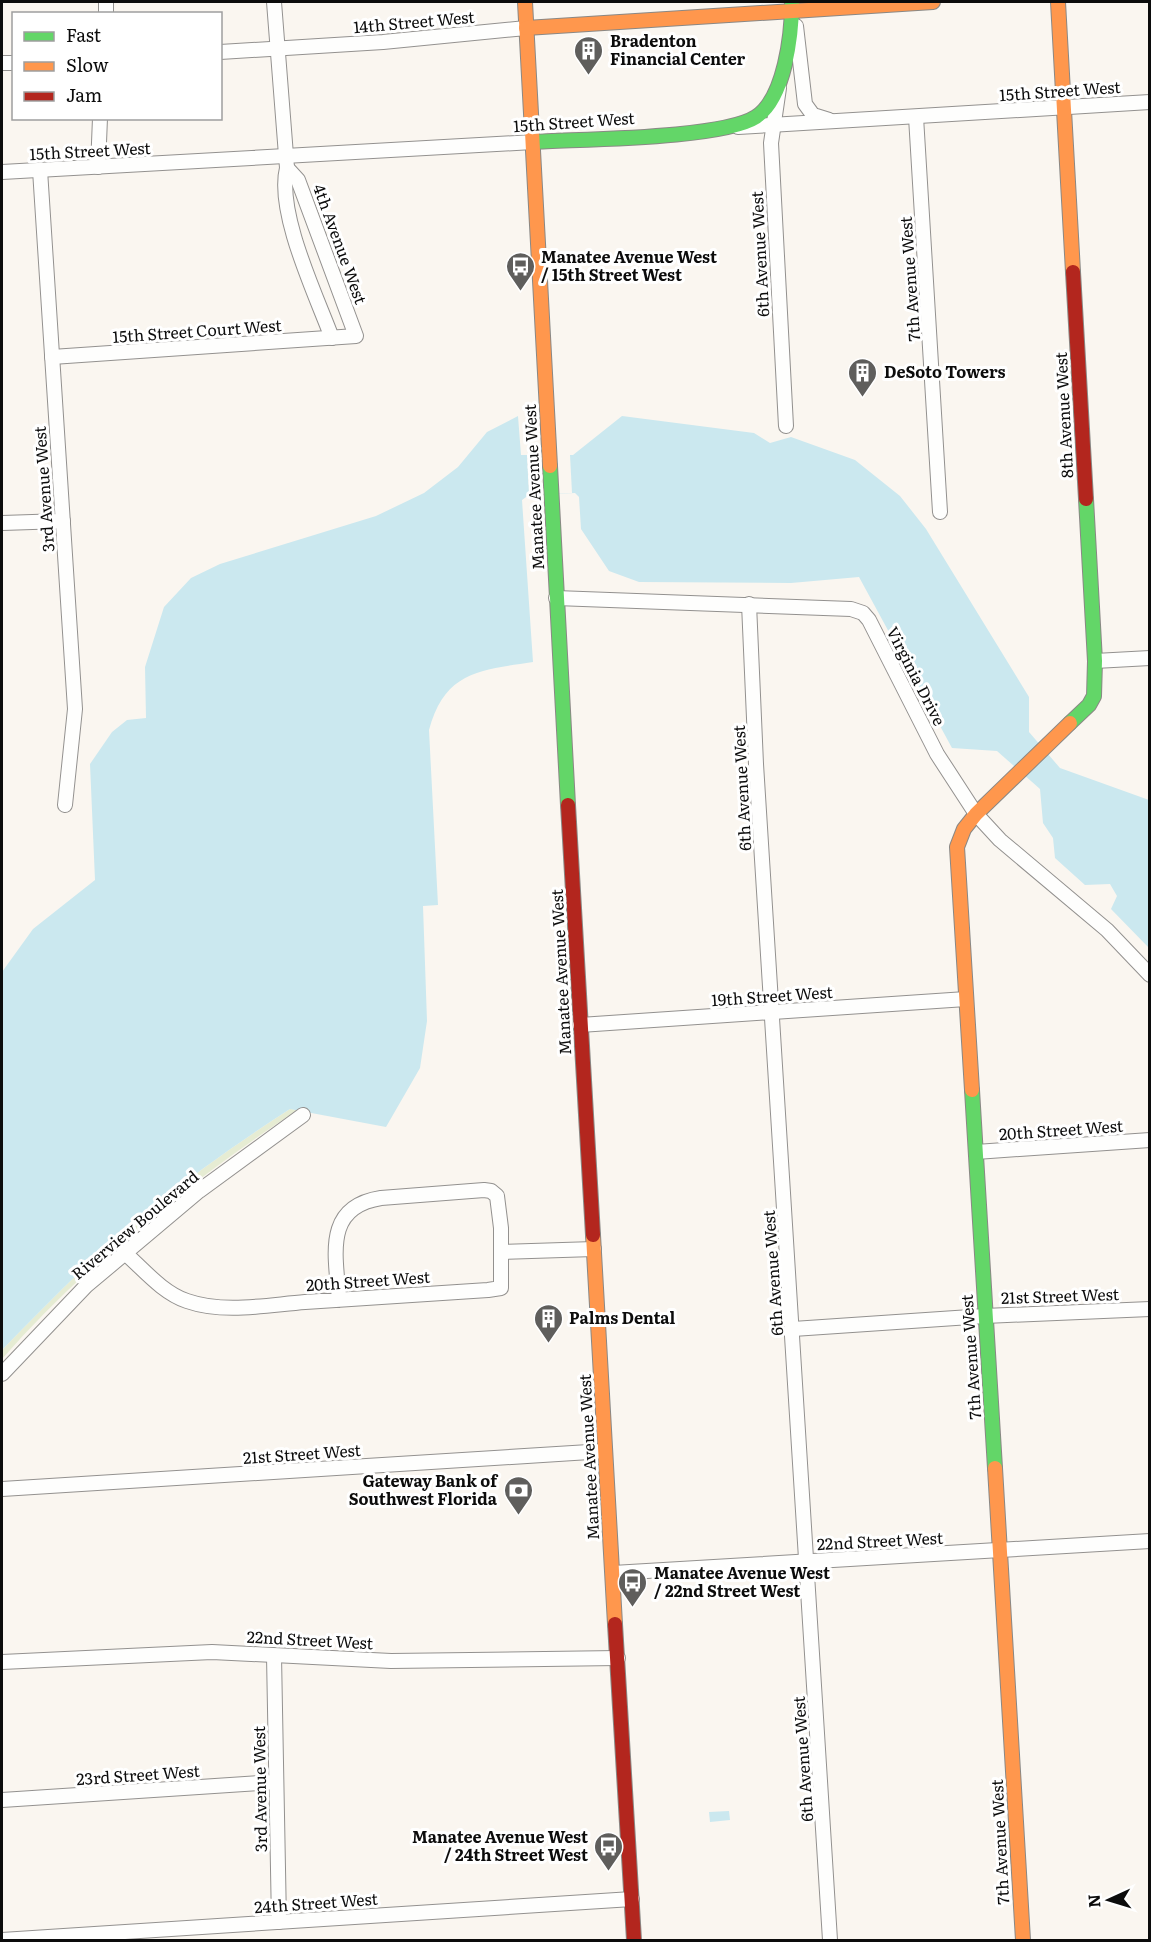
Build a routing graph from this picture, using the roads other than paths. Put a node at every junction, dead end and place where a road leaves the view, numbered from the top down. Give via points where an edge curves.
1 (274, 2) edge
2 (525, 2) edge
3 (933, 2) edge
4 (1058, 2) edge
5 (793, 6) edge
6 (526, 28) junction
7 (277, 48) junction
8 (222, 52) edge
9 (780, 80) junction
10 (1149, 102) edge
11 (1062, 107) junction
12 (916, 117) junction
13 (100, 120) edge
14 (837, 122) junction
15 (774, 125) junction
16 (715, 129) junction
17 (533, 142) junction
18 (286, 162) junction
19 (98, 167) junction
20 (40, 170) junction
21 (2, 172) edge
22 (344, 337) junction
23 (51, 357) junction
24 (786, 426) dead end
25 (940, 512) dead end
26 (63, 522) junction
27 (2, 523) edge
28 (556, 598) junction
29 (749, 604) junction
30 (1149, 658) edge
31 (1095, 661) junction
32 (1002, 789) joint
33 (65, 805) dead end
34 (976, 814) junction
35 (1149, 975) edge
36 (966, 999) junction
37 (772, 1013) junction
38 (580, 1025) junction
39 (303, 1115) dead end
40 (1149, 1140) edge
41 (976, 1152) junction
42 (594, 1249) junction
43 (501, 1252) junction
44 (126, 1254) junction
45 (339, 1300) junction
46 (1149, 1309) edge
47 (985, 1316) junction
48 (793, 1329) junction
49 (2, 1374) edge
50 (605, 1451) junction
51 (2, 1489) edge
52 (1149, 1541) edge
53 (1000, 1550) junction
54 (807, 1562) junction
55 (613, 1573) junction
56 (274, 1656) junction
57 (618, 1658) junction
58 (2, 1662) edge
59 (276, 1782) junction
60 (2, 1800) edge
61 (632, 1899) junction
62 (279, 1922) junction
63 (2, 1940) edge
64 (634, 1941) edge
65 (830, 1941) edge
66 (1023, 1941) edge

1 - 7 street, 4th Avenue West
2 - 6 main road, Manatee Avenue West
3 - 5 main road, 14th Street West
4 - 11 main road, 8th Avenue West
5 - 6 main road, 14th Street West
5 - 9 main road, 6th Avenue West
5 - 14 street via 805,104 813,115
6 - 7 street, 14th Street West
6 - 17 main road, Manatee Avenue West
7 - 8 street, 14th Street West
7 - 18 street, 4th Avenue West
9 - 15 street, 6th Avenue West
9 - 16 main road, 6th Avenue West via 770,102 756,117
10 - 11 street, 15th Street West
11 - 12 street, 15th Street West
11 - 31 main road, 8th Avenue West
12 - 14 street, 15th Street West
12 - 25 street, 7th Avenue West
13 - 19 street
14 - 15 street, 15th Street West
15 - 16 street, 15th Street West
15 - 24 street, 6th Avenue West via 773,200
16 - 17 main road, 15th Street West
17 - 18 street, 15th Street West
17 - 28 main road, Manatee Avenue West
18 - 19 street, 15th Street West
18 - 22 street, 4th Avenue West via 298,180
18 - 22 street, 4th Avenue West via 284,181 289,217
19 - 20 street, 15th Street West
20 - 21 street, 15th Street West
20 - 23 street, 3rd Avenue West
22 - 23 street, 15th Street Court West
23 - 26 street, 3rd Avenue West
26 - 27 street
26 - 33 street, 3rd Avenue West via 75,710
28 - 29 street, Virginia Drive
28 - 38 main road, Manatee Avenue West
29 - 34 street, Virginia Drive via 851,609 863,613 937,754
29 - 37 street, 6th Avenue West
30 - 31 street
31 - 32 main road, 8th Avenue West via 1092,702
32 - 34 main road, 7th Avenue West
34 - 35 street, Virginia Drive via 1000,840 1107,930
34 - 36 main road, 7th Avenue West via 957,847
36 - 37 street, 19th Street West
36 - 41 main road, 7th Avenue West
37 - 38 street, 19th Street West
37 - 48 street, 6th Avenue West
38 - 42 main road, Manatee Avenue West
39 - 44 street, Riverview Boulevard via 199,1191
40 - 41 street, 20th Street West
41 - 47 main road, 7th Avenue West
42 - 43 street
42 - 50 main road, Manatee Avenue West
43 - 45 street, 20th Street West via 501,1288
43 - 45 street via 499,1203 491,1191 365,1201 348,1212 336,1237
44 - 45 street, 20th Street West via 171,1293 200,1305 230,1308
44 - 49 street, Riverview Boulevard via 86,1286
46 - 47 street, 21st Street West
47 - 48 street, 21st Street West
47 - 53 main road, 7th Avenue West
48 - 54 street, 6th Avenue West
50 - 51 street, 21st Street West
50 - 55 main road, Manatee Avenue West
52 - 53 street, 22nd Street West
53 - 54 street, 22nd Street West
53 - 66 main road, 7th Avenue West
54 - 55 street, 22nd Street West
54 - 65 street, 6th Avenue West
55 - 57 main road, Manatee Avenue West
56 - 57 street, 22nd Street West via 392,1661
56 - 58 street, 22nd Street West via 212,1652
56 - 59 street, 3rd Avenue West
57 - 61 main road, Manatee Avenue West
59 - 60 street, 23rd Street West
59 - 62 street, 3rd Avenue West
61 - 62 street, 24th Street West
61 - 64 main road, Manatee Avenue West
62 - 63 street, 24th Street West

